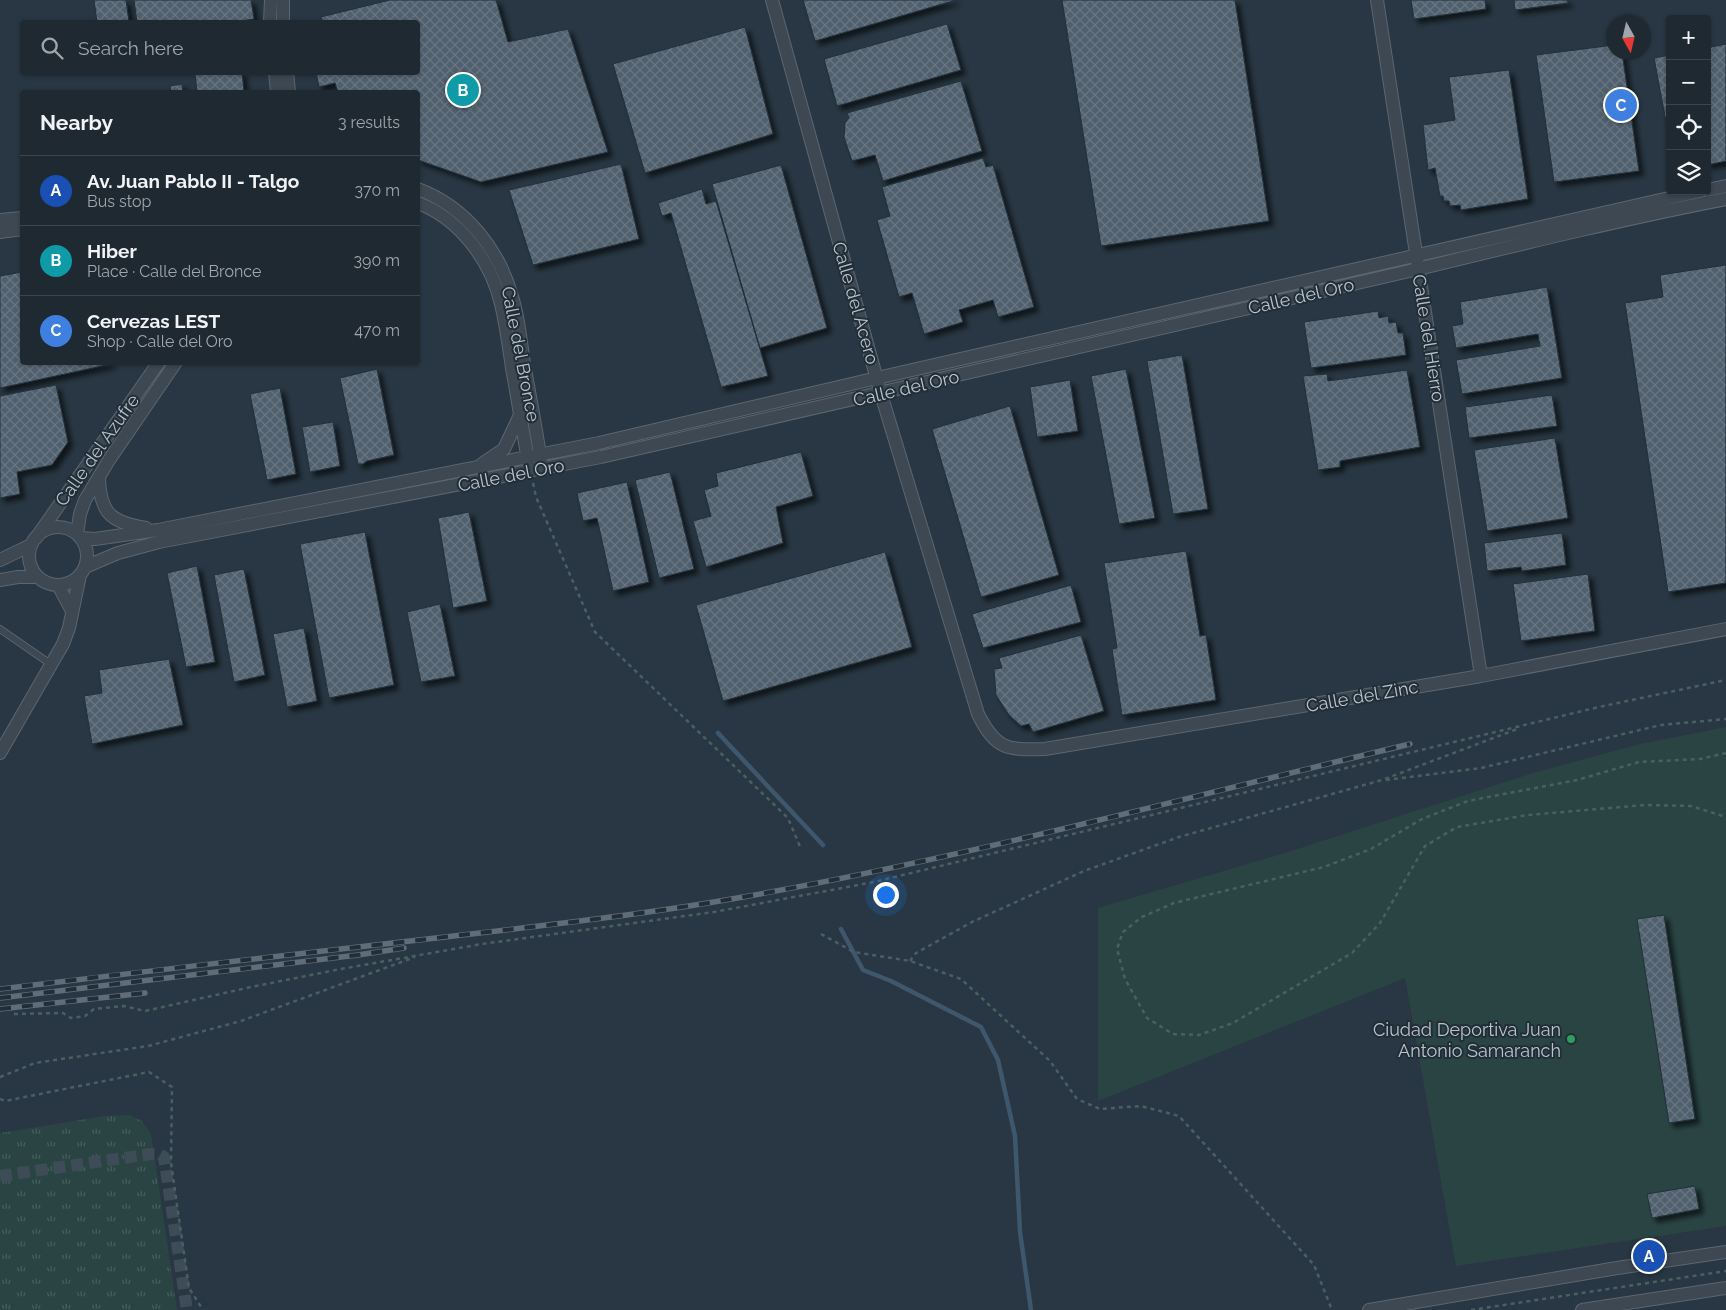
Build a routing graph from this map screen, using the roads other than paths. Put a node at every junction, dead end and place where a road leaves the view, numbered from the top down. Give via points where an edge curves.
1 (270, 0) edge
2 (283, 0) edge
3 (772, 0) edge
4 (1377, 0) edge
5 (270, 20) edge
6 (283, 20) edge
7 (275, 75) edge
8 (288, 75) edge
9 (277, 90) edge
10 (289, 90) edge
11 (1726, 186) edge
12 (1711, 189) edge
13 (420, 190) edge
14 (1682, 195) edge
15 (1726, 199) edge
16 (420, 204) edge
17 (20, 218) edge
18 (0, 220) edge
19 (20, 229) edge
20 (0, 232) edge
21 (1416, 255) junction
22 (1418, 269) junction
23 (157, 365) edge
24 (174, 365) edge
25 (877, 378) junction
26 (881, 394) junction
27 (520, 415) junction
28 (534, 457) junction
29 (477, 468) junction
30 (536, 470) junction
31 (99, 477) junction
32 (158, 530) junction
33 (79, 536) junction
34 (34, 541) junction
35 (0, 560) edge
36 (83, 571) junction
37 (38, 577) junction
38 (0, 580) edge
39 (58, 585) junction
40 (72, 611) junction
41 (0, 629) edge
42 (1726, 629) edge
43 (52, 665) junction
44 (1481, 676) junction
45 (997, 743) joint
46 (0, 753) edge
47 (1726, 1252) edge
48 (1726, 1288) edge
49 (1656, 1304) edge
50 (1369, 1310) edge
51 (1582, 1310) edge

1 - 5 street
2 - 6 street
3 - 25 street, Calle del Acero
4 - 21 street, Calle del Hierro
7 - 9 street
8 - 10 street
11 - 12 street
13 - 28 street, Calle del Bronce via 462,214 486,240 503,270 514,300
14 - 21 street, Calle del Oro
15 - 22 street, Calle del Oro via 1569,232
16 - 27 street, Calle del Bronce via 453,224 476,248 492,276 501,304
17 - 18 street
19 - 20 street
21 - 22 street, Calle del Hierro
21 - 25 street, Calle del Oro
22 - 26 street, Calle del Oro
22 - 44 street, Calle del Hierro
23 - 34 street, Calle del Azufre
24 - 31 street, Calle del Azufre
25 - 26 street, Calle del Acero
25 - 28 street, Calle del Oro
26 - 30 street, Calle del Oro
26 - 45 street, Calle del Acero via 978,714 986,731
27 - 28 street, Calle del Bronce
27 - 29 street via 504,449
28 - 29 street, Calle del Oro
28 - 30 street, Calle del Bronce
29 - 32 street, Calle del Oro
30 - 36 street, Calle del Oro via 159,542 118,553
31 - 32 street via 100,496 108,513 124,524
31 - 33 street, Calle del Azufre via 80,514
32 - 33 street, Calle del Oro via 95,539
33 - 34 street via 60,527 42,531
33 - 36 street via 87,552
34 - 35 street
34 - 37 street via 29,553 32,570
36 - 39 street via 74,581
36 - 40 street
37 - 38 street
37 - 39 street
39 - 40 street
40 - 43 street via 69,628
41 - 43 lane
42 - 44 street, Calle del Zinc
43 - 46 street
44 - 45 street, Calle del Zinc via 1045,749 1019,750
47 - 50 street
48 - 49 street
49 - 51 street

